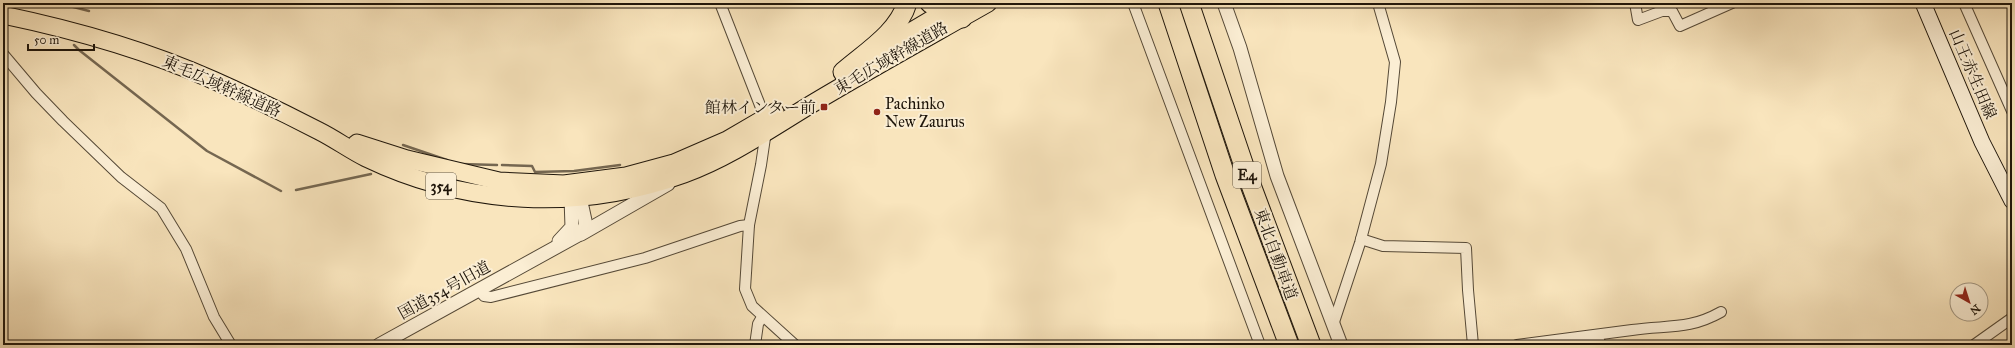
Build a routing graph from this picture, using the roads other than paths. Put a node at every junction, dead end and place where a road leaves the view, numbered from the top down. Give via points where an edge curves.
1 (720, 3) edge
2 (907, 3) edge
3 (988, 3) edge
4 (1133, 3) edge
5 (1168, 3) edge
6 (1189, 3) edge
7 (1224, 3) edge
8 (1378, 3) edge
9 (1635, 3) edge
10 (1732, 3) edge
11 (1923, 3) edge
12 (1964, 3) edge
13 (937, 8) edge
14 (963, 8) edge
15 (3, 15) edge
16 (3, 54) edge
17 (843, 72) junction
18 (2012, 111) edge
19 (766, 125) junction
20 (685, 174) junction
21 (576, 193) junction
22 (2012, 202) edge
23 (749, 225) junction
24 (580, 234) junction
25 (1361, 239) junction
26 (524, 264) junction
27 (479, 290) junction
28 (1721, 312) dead end
29 (762, 317) junction
30 (2012, 318) edge
31 (1332, 325) junction
32 (1597, 334) junction
33 (231, 345) edge
34 (379, 345) edge
35 (755, 345) edge
36 (795, 345) edge
37 (1260, 345) edge
38 (1289, 345) edge
39 (1311, 345) edge
40 (1340, 345) edge
41 (1473, 345) edge
42 (1517, 345) edge
43 (1601, 345) edge
44 (1974, 345) edge

1 - 19 street
2 - 17 highway via 890,32
3 - 14 highway, 東毛広域幹線道路 / 354
4 - 37 street
5 - 38 highway, 東北自動車道 / E4 via 1225,176
6 - 39 highway, 東北自動車道 / E4 via 1245,168
7 - 31 street via 1240,48 1276,176
8 - 25 street via 1395,62 1381,164
9 - 10 street via 1638,20 1662,11 1672,11 1680,26
11 - 22 main road, 山王赤生田線 via 1982,142
12 - 18 street
13 - 14 highway
13 - 17 highway, 東毛広域幹線道路 / 354
14 - 19 highway, 東毛広域幹線道路 / 354 via 848,82
15 - 21 highway, 東毛広域幹線道路 / 354 via 67,28 164,59 322,133 407,159 499,181 538,184
16 - 33 street via 63,122 121,177 165,213 186,249 214,317
17 - 19 highway, 東毛広域幹線道路 / 354
19 - 20 highway, 東毛広域幹線道路 / 354 via 734,151
19 - 21 highway, 東毛広域幹線道路 / 354 via 674,163
19 - 23 street
20 - 21 highway, 東毛広域幹線道路 / 354 via 636,188
20 - 24 street, 国道354号旧道
21 - 24 street via 586,225
21 - 26 street, 国道354号旧道 via 573,220 568,232
23 - 27 street via 645,258 497,295 484,296
23 - 29 street via 745,289 752,306
24 - 26 street, 国道354号旧道 via 540,258
25 - 31 street
25 - 41 street via 1383,246 1466,248
26 - 27 street, 国道354号旧道
27 - 34 street, 国道354号旧道
28 - 32 street via 1691,325
29 - 35 street via 758,324
29 - 36 street
30 - 44 street
31 - 40 street
32 - 42 street
32 - 43 street

